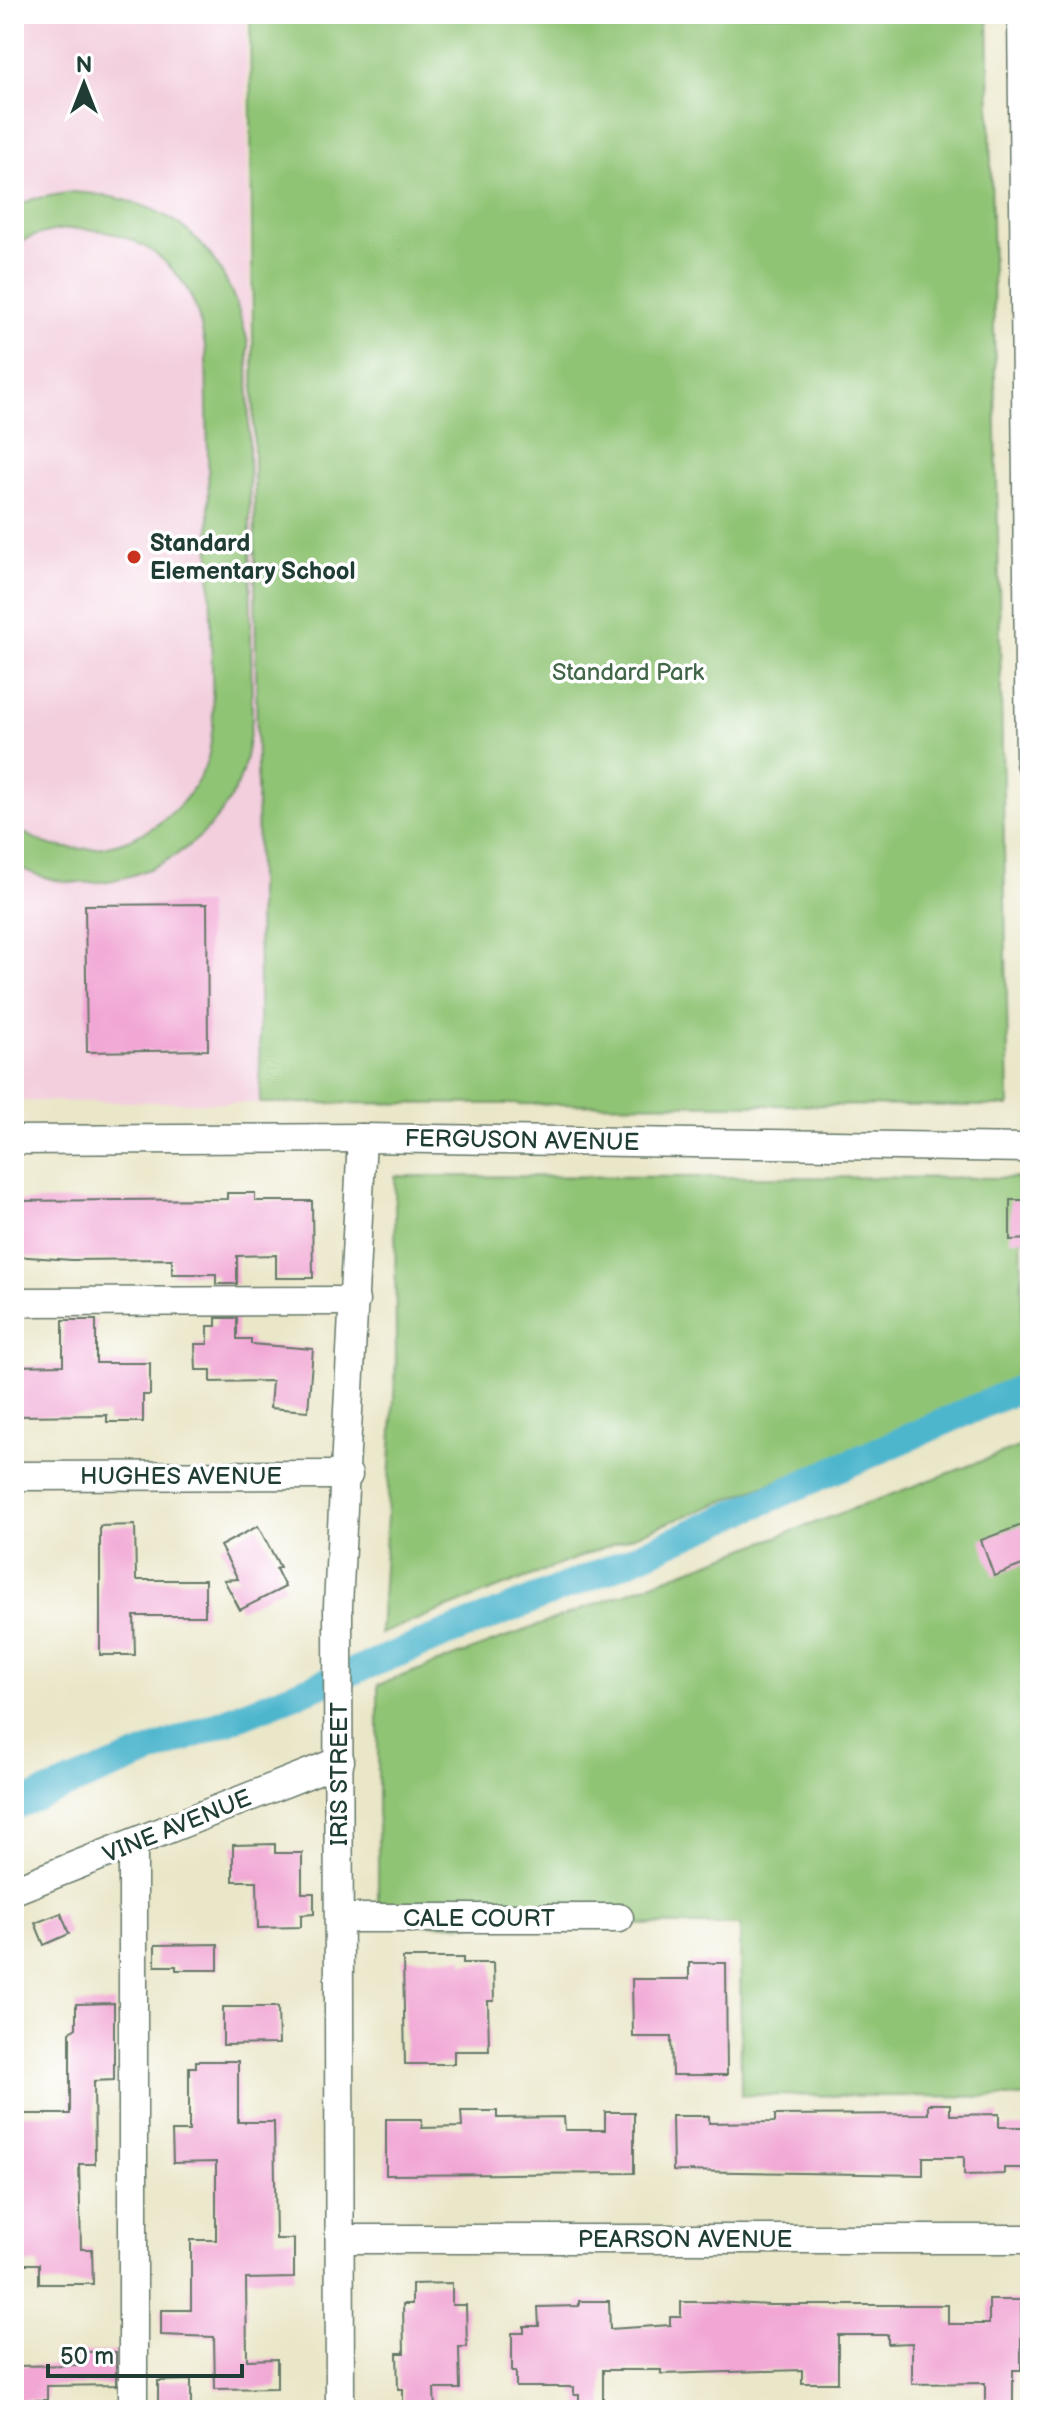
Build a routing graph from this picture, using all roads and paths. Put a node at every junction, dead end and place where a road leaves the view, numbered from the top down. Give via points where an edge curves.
1 (1022, 14) edge
2 (1028, 462) edge
3 (1030, 763) edge
4 (362, 1138) junction
5 (14, 1140) edge
6 (1030, 1148) edge
7 (355, 1301) junction
8 (14, 1302) edge
9 (348, 1475) junction
10 (14, 1476) edge
11 (340, 1761) junction
12 (133, 1843) junction
13 (14, 1890) edge
14 (340, 1918) junction
15 (619, 1918) dead end
16 (340, 2239) junction
17 (1030, 2239) edge
18 (133, 2410) edge
19 (340, 2410) edge

1 - 2 street
2 - 3 street
4 - 5 street, FERGUSON AVENUE
4 - 6 street, FERGUSON AVENUE
4 - 7 street, IRIS STREET
7 - 8 street
7 - 9 street, IRIS STREET
9 - 10 street, HUGHES AVENUE
9 - 11 street, IRIS STREET via 338,1606
11 - 12 street, VINE AVENUE
11 - 14 street, IRIS STREET
12 - 13 street, VINE AVENUE
12 - 18 street
14 - 15 street, CALE COURT
14 - 16 street, IRIS STREET
16 - 17 street, PEARSON AVENUE
16 - 19 street, IRIS STREET

